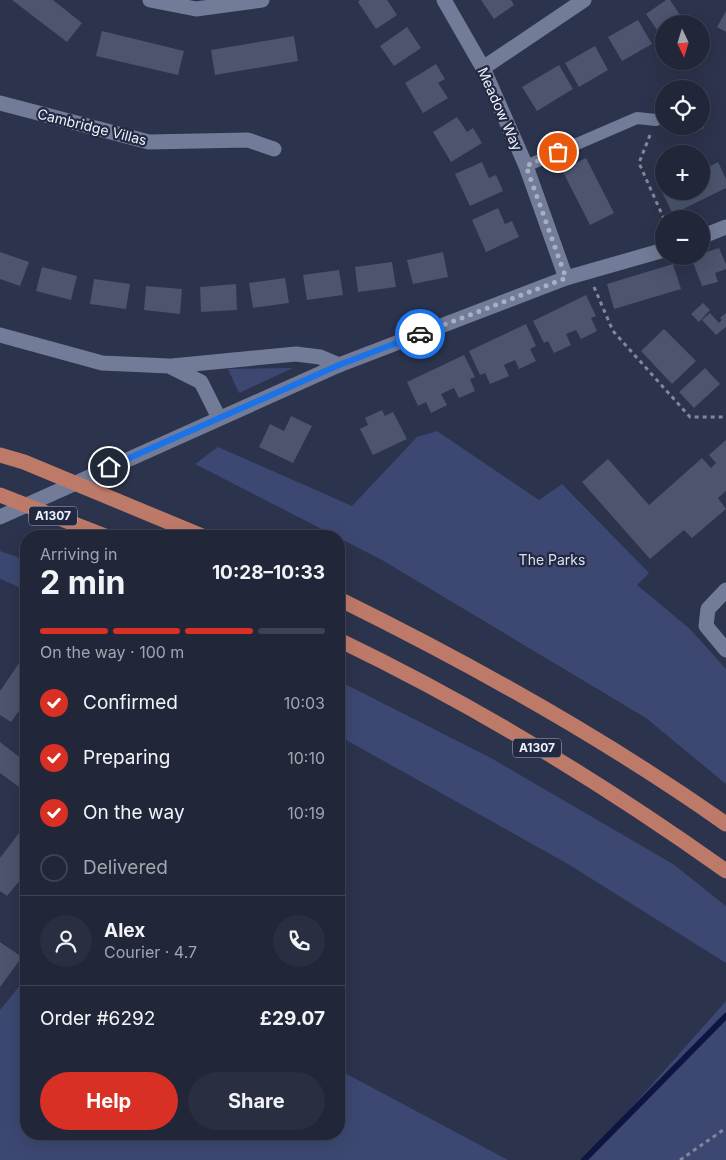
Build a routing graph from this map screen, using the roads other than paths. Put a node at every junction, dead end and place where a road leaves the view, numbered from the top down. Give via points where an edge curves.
1 (150, 0) edge
2 (262, 0) edge
3 (444, 0) edge
4 (584, 0) edge
5 (483, 68) junction
6 (0, 103) edge
7 (655, 120) edge
8 (274, 149) dead end
9 (526, 166) junction
10 (726, 227) edge
11 (710, 233) edge
12 (655, 253) edge
13 (566, 278) junction
14 (0, 335) edge
15 (339, 365) junction
16 (168, 366) junction
17 (219, 418) junction
18 (0, 450) edge
19 (0, 455) edge
20 (24, 462) junction
21 (0, 495) edge
22 (0, 517) edge
23 (90, 530) edge
24 (188, 530) edge
25 (726, 590) edge
26 (345, 602) edge
27 (345, 643) edge
28 (726, 650) edge
29 (726, 824) edge
30 (726, 870) edge

1 - 2 street via 196,10
3 - 5 street, Meadow Way
4 - 5 street
5 - 9 street, Meadow Way
6 - 8 street, Cambridge Villas via 149,142 248,140
7 - 9 lane via 637,118
9 - 13 street, Meadow Way
10 - 11 street
12 - 13 street
13 - 15 street
14 - 16 street via 102,363
15 - 16 street via 320,357 296,354
15 - 17 street
16 - 17 street via 201,382
17 - 22 street
18 - 20 main road
19 - 20 main road, A1307
20 - 24 main road, A1307
21 - 23 main road, A1307
25 - 28 street via 708,609 706,626
26 - 29 main road, A1307 via 538,704
27 - 30 main road, A1307 via 518,736 663,826

